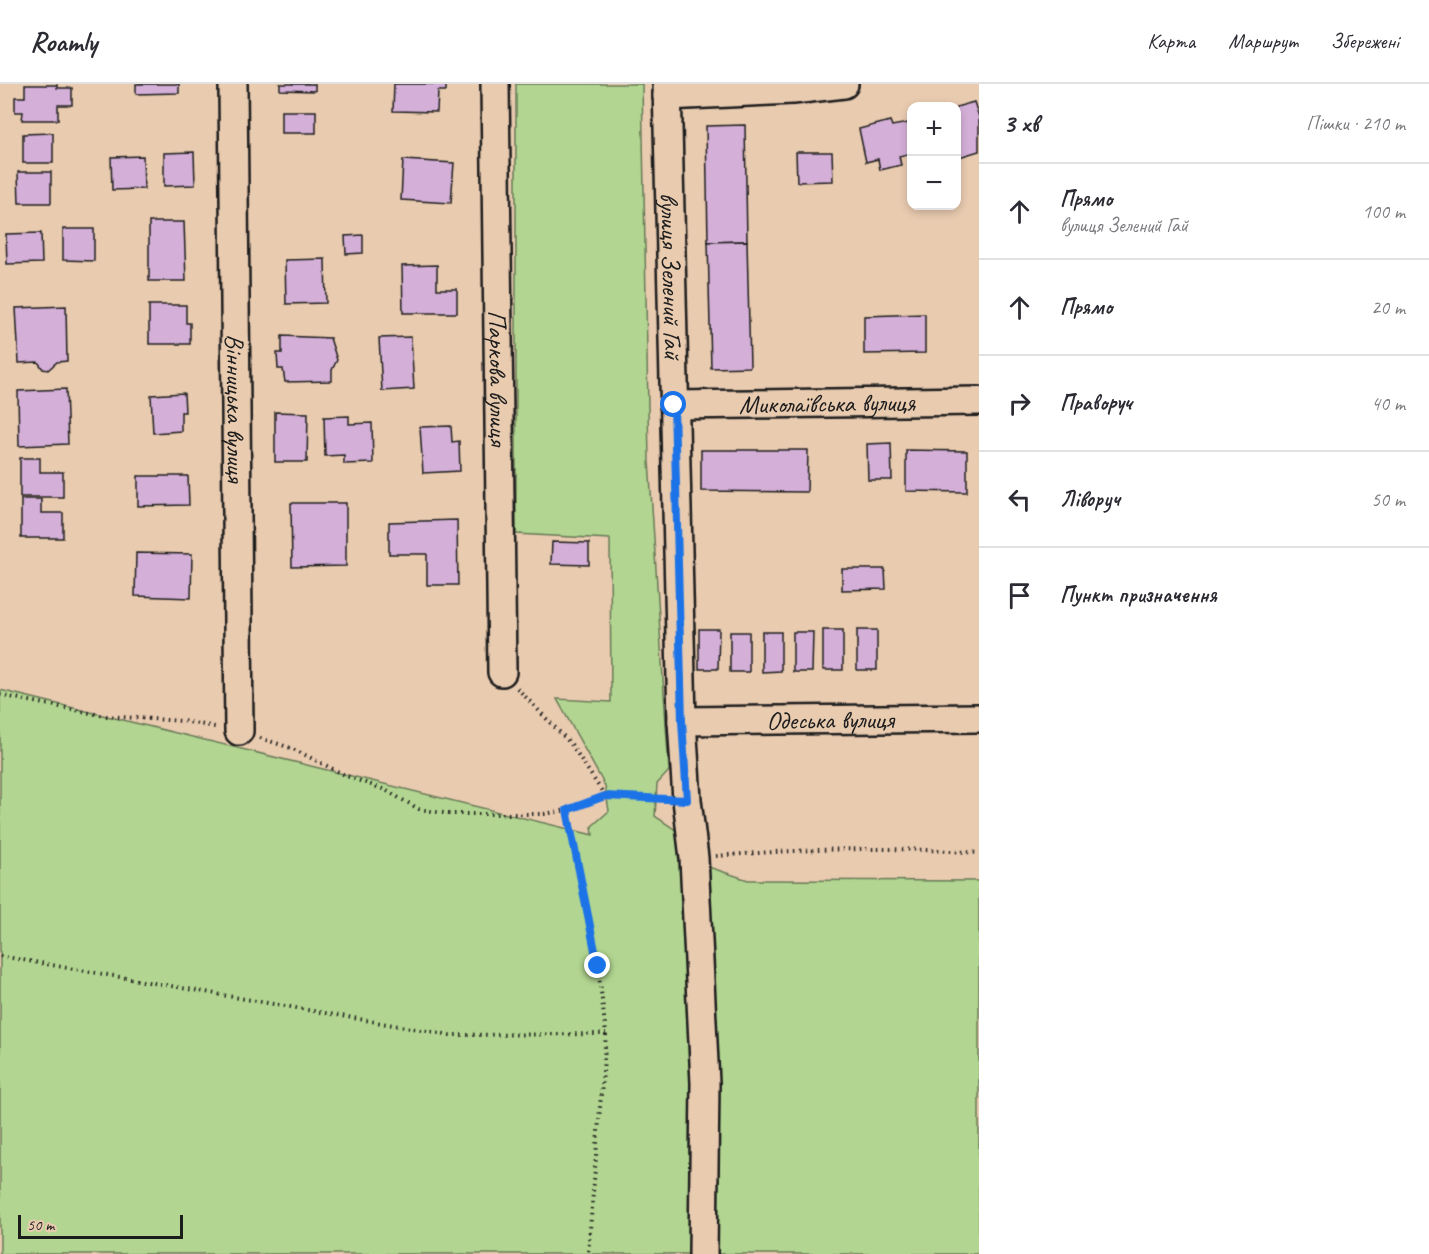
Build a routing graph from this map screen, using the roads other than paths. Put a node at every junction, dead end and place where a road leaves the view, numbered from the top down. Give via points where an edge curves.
1 (233, 84) edge
2 (495, 84) edge
3 (844, 84) edge
4 (667, 90) edge
5 (979, 401) edge
6 (674, 405) junction
7 (502, 672) road end
8 (979, 718) edge
9 (682, 721) junction
10 (239, 731) road end
11 (703, 1254) edge

1 - 10 street, Вінницька вулиця
2 - 7 street, Паркова вулиця
3 - 4 street via 793,90
4 - 6 street, вулиця Зелений Гай
5 - 6 street, Миколаївська вулиця
6 - 9 street, вулиця Зелений Гай
8 - 9 street, Одеська вулиця
9 - 11 street, вулиця Зелений Гай via 694,858 705,1083

